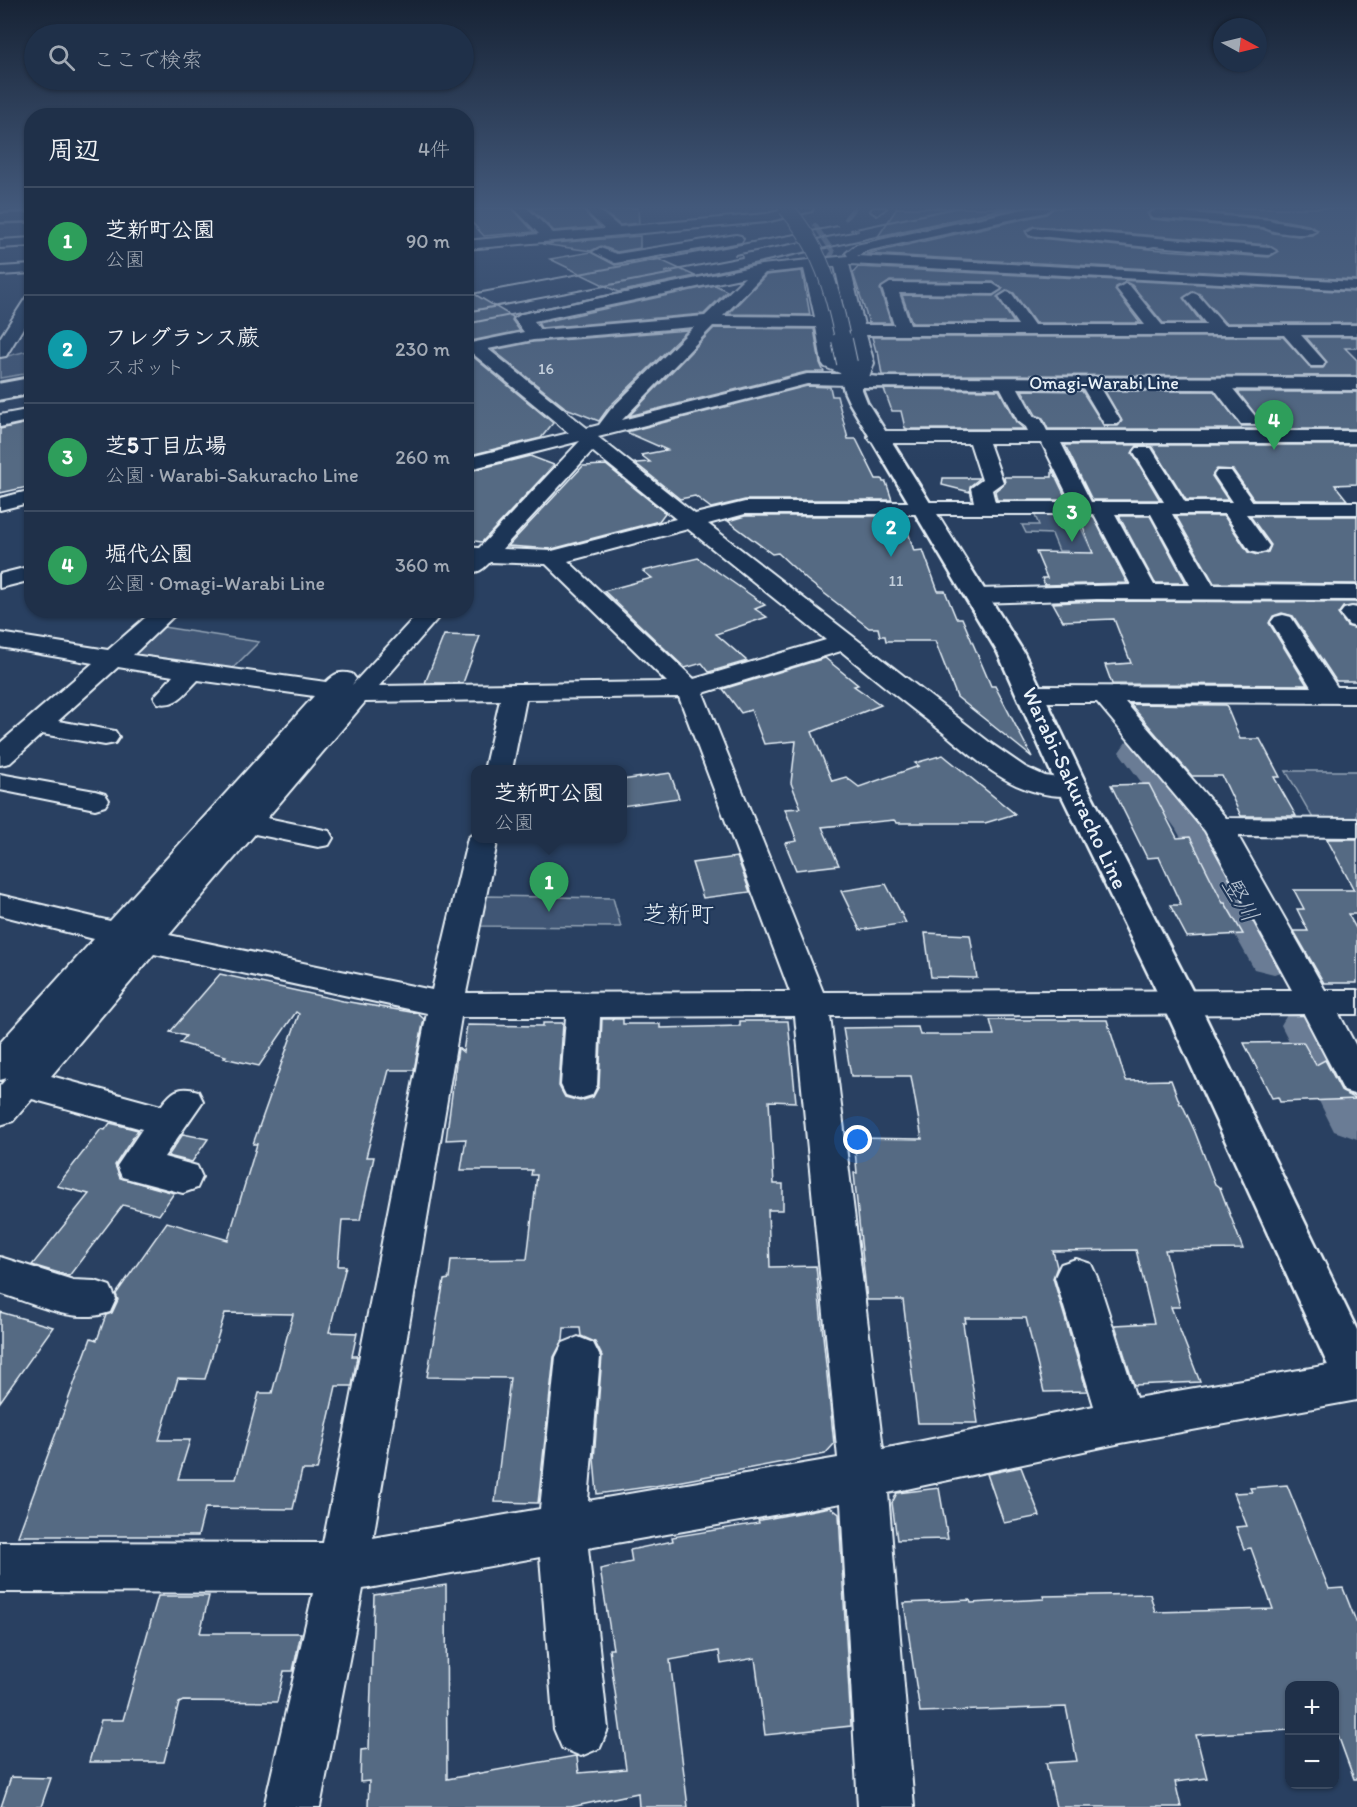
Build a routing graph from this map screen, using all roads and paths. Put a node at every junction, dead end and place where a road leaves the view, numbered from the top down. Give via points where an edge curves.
1 (647, 292) edge
2 (717, 292) edge
3 (727, 292) edge
4 (817, 292) edge
5 (832, 292) edge
6 (851, 292) edge
7 (895, 292) edge
8 (1005, 292) edge
9 (1122, 292) edge
10 (1193, 298) dead end
11 (24, 305) edge
12 (9, 309) dead end
13 (703, 309) junction
14 (24, 312) edge
15 (1077, 314) dead end
16 (681, 322) junction
17 (822, 322) junction
18 (859, 330) junction
19 (904, 330) junction
20 (1029, 330) junction
21 (1086, 330) junction
22 (1156, 330) junction
23 (1220, 330) junction
24 (1288, 330) junction
25 (1357, 330) edge
26 (533, 335) junction
27 (664, 339) dead end
28 (474, 347) edge
29 (474, 350) edge
30 (0, 352) edge
31 (1317, 362) dead end
32 (849, 372) junction
33 (1007, 383) junction
34 (1089, 383) junction
35 (1219, 383) junction
36 (1357, 384) edge
37 (24, 416) edge
38 (1111, 420) dead end
39 (1248, 420) dead end
40 (0, 421) edge
41 (585, 432) junction
42 (878, 437) junction
43 (978, 437) junction
44 (1044, 437) junction
45 (1357, 437) edge
46 (1144, 452) dead end
47 (474, 462) edge
48 (1224, 475) dead end
49 (24, 498) edge
50 (0, 504) edge
51 (922, 507) junction
52 (986, 507) junction
53 (1092, 508) junction
54 (1168, 508) junction
55 (1239, 508) junction
56 (1355, 511) edge
57 (693, 523) junction
58 (1258, 546) dead end
59 (474, 551) edge
60 (474, 553) edge
61 (552, 558) junction
62 (24, 575) edge
63 (0, 581) edge
64 (1146, 592) junction
65 (1205, 592) junction
66 (978, 596) junction
67 (1356, 609) edge
68 (159, 618) edge
69 (403, 618) edge
70 (425, 618) edge
71 (1283, 622) dead end
72 (0, 640) edge
73 (845, 642) junction
74 (113, 660) junction
75 (192, 672) junction
76 (689, 689) junction
77 (516, 691) junction
78 (345, 693) junction
79 (1031, 694) junction
80 (1104, 694) junction
81 (1329, 695) junction
82 (1356, 696) edge
83 (167, 697) dead end
84 (36, 725) junction
85 (105, 737) dead end
86 (0, 757) edge
87 (499, 765) edge
88 (0, 782) edge
89 (1073, 788) junction
90 (95, 800) dead end
91 (248, 823) junction
92 (1218, 826) junction
93 (1357, 828) edge
94 (318, 838) dead end
95 (482, 843) edge
96 (0, 905) edge
97 (132, 937) junction
98 (1302, 1001) junction
99 (1180, 1002) junction
100 (1357, 1002) edge
101 (811, 1003) junction
102 (584, 1004) junction
103 (446, 1005) junction
104 (12, 1075) edge
105 (1357, 1081) edge
106 (579, 1085) dead end
107 (0, 1111) edge
108 (183, 1177) dead end
109 (0, 1275) edge
110 (1076, 1276) dead end
111 (95, 1299) dead end
112 (578, 1356) dead end
113 (1357, 1380) edge
114 (1121, 1422) junction
115 (863, 1476) junction
116 (562, 1530) junction
117 (0, 1567) edge
118 (343, 1568) junction
119 (581, 1729) dead end
120 (292, 1807) edge
121 (886, 1807) edge

1 - 26 street via 522,318
2 - 13 street
3 - 13 street
4 - 17 street
5 - 32 main road, Warabi-Sakuracho Line, bridge
6 - 18 street
7 - 19 street
8 - 20 street via 1012,293
9 - 22 street
10 - 23 street
11 - 12 street
13 - 16 street
13 - 17 street
13 - 41 street via 617,413
14 - 30 street
15 - 21 street
16 - 26 street
16 - 27 street
17 - 32 street via 831,363
18 - 19 street
18 - 32 street via 865,363 862,375
19 - 20 street
20 - 21 street
21 - 22 street
22 - 23 street
23 - 24 street
24 - 25 street
24 - 31 street
26 - 28 street
29 - 41 street
32 - 33 main road, Omagi-Warabi Line via 880,383
32 - 41 street
32 - 42 main road, Warabi-Sakuracho Line via 858,402
33 - 34 main road, Omagi-Warabi Line
33 - 44 street via 1027,421 1034,423
34 - 35 main road, Omagi-Warabi Line
34 - 38 street
35 - 36 main road, Omagi-Warabi Line
35 - 39 street
37 - 40 street
41 - 47 street
41 - 57 street
41 - 59 street
42 - 43 street
42 - 51 main road, Warabi-Sakuracho Line
43 - 44 street
43 - 52 street via 993,482 981,488
44 - 45 street
44 - 53 street
46 - 54 street
48 - 55 street
49 - 50 street
51 - 52 street
51 - 57 street via 745,508
51 - 66 main road, Warabi-Sakuracho Line
52 - 53 street
53 - 54 street
53 - 64 street
54 - 55 street
54 - 65 street
55 - 56 street
55 - 58 street
57 - 61 street
57 - 73 street
60 - 61 street
61 - 76 street
62 - 63 street
64 - 65 street
64 - 66 street
65 - 67 street
66 - 79 main road, Warabi-Sakuracho Line
68 - 74 street
69 - 78 street
70 - 78 street
71 - 81 street
72 - 74 street
73 - 76 street
73 - 89 street via 1021,777 1039,784
74 - 75 street
74 - 84 street
75 - 78 street
75 - 83 street
76 - 77 street
76 - 101 street
77 - 78 street
77 - 87 street
78 - 91 street
78 - 97 street
79 - 80 street
79 - 89 main road, Warabi-Sakuracho Line
80 - 81 street
80 - 92 street
81 - 82 street
84 - 85 street
84 - 86 street
88 - 90 street
89 - 99 main road, Warabi-Sakuracho Line
91 - 94 street
91 - 97 street
92 - 93 street
92 - 98 street
95 - 103 street
96 - 97 street
97 - 103 street
97 - 104 street
98 - 99 street
98 - 100 street
98 - 105 street
99 - 101 street
99 - 113 main road, Warabi-Sakuracho Line
101 - 102 street
101 - 115 street
102 - 103 street
102 - 106 street
103 - 118 street
104 - 107 street
104 - 108 street via 177,1111 136,1166
109 - 111 street via 73,1298
110 - 114 street
112 - 116 street
113 - 114 street
114 - 115 street
115 - 116 street
115 - 121 street
116 - 118 street
116 - 119 street
117 - 118 street
118 - 120 street

